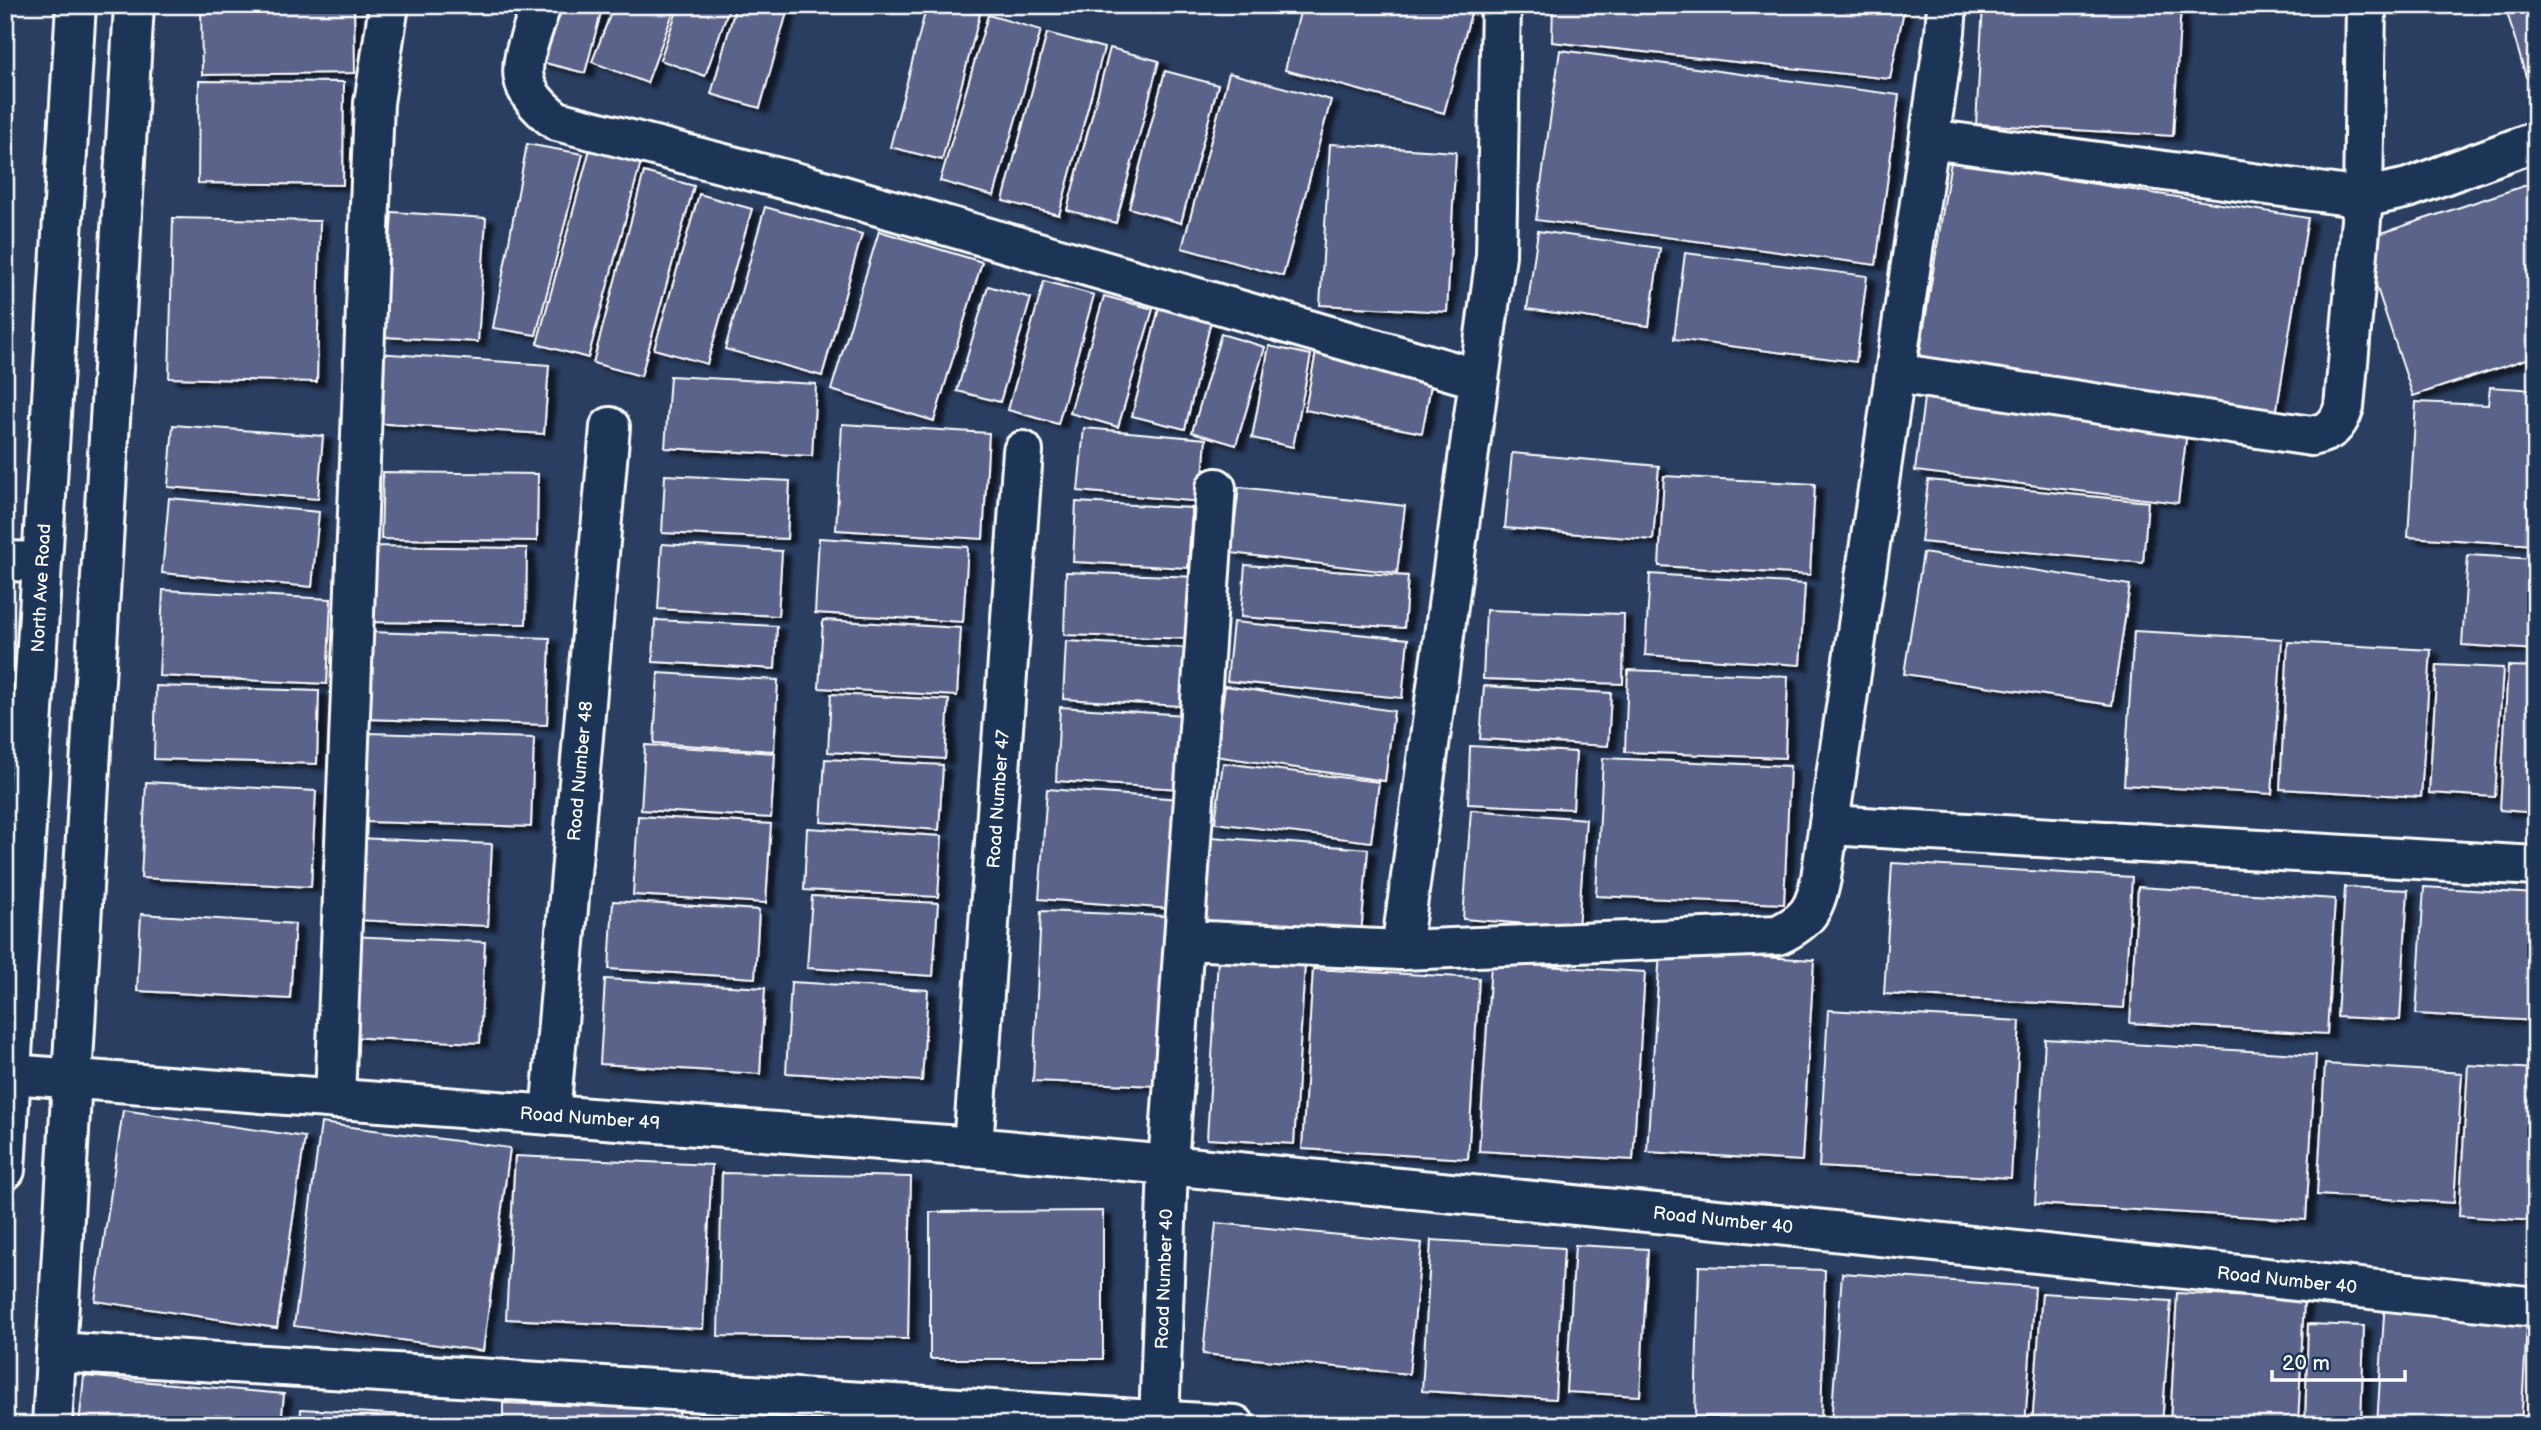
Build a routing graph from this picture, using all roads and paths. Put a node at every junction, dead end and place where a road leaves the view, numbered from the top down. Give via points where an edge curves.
1 (76, 5) edge
2 (134, 5) edge
3 (389, 5) edge
4 (541, 5) edge
5 (1501, 5) edge
6 (1947, 5) edge
7 (2365, 5) edge
8 (1930, 139) junction
9 (2536, 141) edge
10 (2363, 198) junction
11 (1895, 373) junction
12 (1479, 379) junction
13 (610, 428) dead end
14 (1023, 451) dead end
15 (1216, 488) dead end
16 (24, 562) edge
17 (1829, 825) junction
18 (2536, 866) edge
19 (1184, 940) junction
20 (1401, 950) junction
21 (70, 1080) junction
22 (8, 1094) edge
23 (335, 1099) junction
24 (550, 1115) junction
25 (973, 1147) junction
26 (1168, 1165) junction
27 (5, 1170) edge
28 (2536, 1307) edge
29 (56, 1352) junction
30 (1159, 1423) edge
31 (52, 1425) edge
32 (1235, 1425) edge

1 - 16 street, North Ave Road
2 - 21 street
3 - 23 street via 374,103
4 - 12 street via 524,60 523,82 534,103 557,121 802,184
5 - 12 street via 1496,256
6 - 8 street
7 - 10 street
8 - 10 street
8 - 11 street
9 - 10 street via 2408,188
10 - 11 street via 2344,407 2338,425 2326,433 2311,436
11 - 17 street
12 - 20 street
13 - 24 street, Road Number 48
14 - 25 street, Road Number 47
15 - 19 street
16 - 22 street, North Ave Road
17 - 18 street
17 - 20 street via 1817,900 1801,924 1778,935
19 - 20 street
19 - 26 street
21 - 22 street, Road Number 49
21 - 23 street, Road Number 49
21 - 29 street
22 - 27 street, North Ave Road
23 - 24 street, Road Number 49
24 - 25 street, Road Number 49
25 - 26 street, Road Number 49
26 - 28 street, Road Number 40
26 - 30 street, Road Number 40
29 - 30 street
29 - 31 street
30 - 32 street

